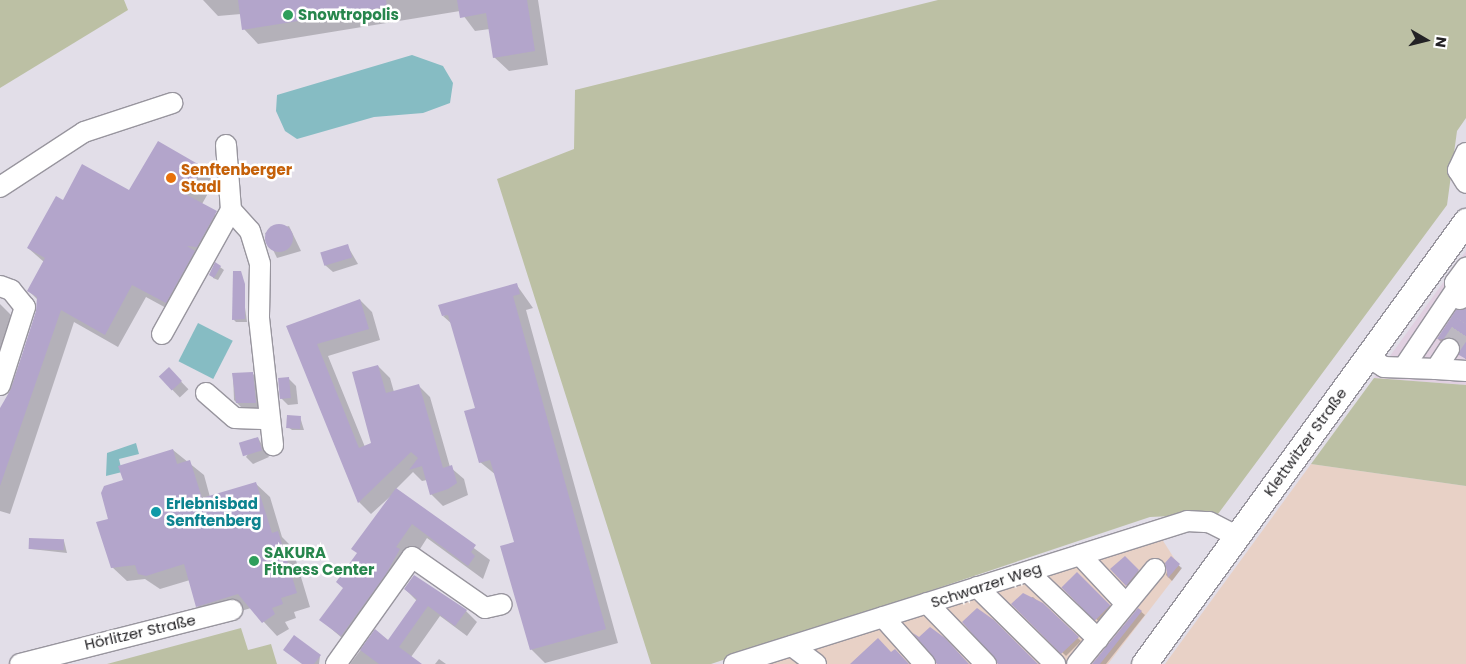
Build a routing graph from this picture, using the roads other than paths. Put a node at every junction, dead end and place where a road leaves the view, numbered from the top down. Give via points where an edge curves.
1 (172, 104) dead end
2 (226, 145) dead end
3 (1466, 153) edge
4 (1466, 183) edge
5 (0, 187) edge
6 (231, 210) junction
7 (1463, 230) edge
8 (1466, 268) edge
9 (0, 286) edge
10 (162, 334) dead end
11 (1449, 349) tunnel mouth
12 (1368, 356) junction
13 (1404, 367) junction
14 (1436, 369) junction
15 (1466, 370) edge
16 (0, 385) edge
17 (206, 393) dead end
18 (268, 418) junction
19 (273, 445) dead end
20 (1236, 536) junction
21 (1080, 555) junction
22 (1155, 569) dead end
23 (1028, 572) junction
24 (977, 587) junction
25 (928, 603) junction
26 (502, 604) dead end
27 (1126, 604) junction
28 (232, 610) dead end
29 (883, 617) junction
30 (1098, 639) junction
31 (792, 646) junction
32 (20, 664) edge
33 (336, 664) edge
34 (734, 664) edge
35 (816, 664) edge
36 (925, 664) edge
37 (986, 664) edge
38 (1056, 664) edge
39 (1077, 664) edge
40 (1144, 664) edge

1 - 5 street via 84,132
2 - 6 street
3 - 4 street via 1458,170
6 - 10 street
6 - 18 street via 250,231 260,264 259,318
7 - 12 main road, Klettwitzer Straße
8 - 13 street via 1455,283 1458,295
9 - 16 street via 11,290 25,307
11 - 14 street
12 - 13 street via 1384,368
12 - 20 main road, Klettwitzer Straße
13 - 14 street
14 - 15 street
17 - 18 street via 235,418
18 - 19 street
20 - 21 street, Schwarzer Weg via 1224,527 1187,521
20 - 40 main road, Klettwitzer Straße
21 - 23 street, Schwarzer Weg
21 - 27 street
22 - 27 street
23 - 24 street, Schwarzer Weg
23 - 30 street
24 - 25 street, Schwarzer Weg
24 - 38 street
25 - 29 street, Schwarzer Weg
25 - 37 street
26 - 33 street via 485,608 412,557
27 - 30 street
28 - 32 street, Hörlitzer Straße
29 - 31 street, Schwarzer Weg
29 - 36 street
30 - 39 street
31 - 34 street, Schwarzer Weg
31 - 35 street

